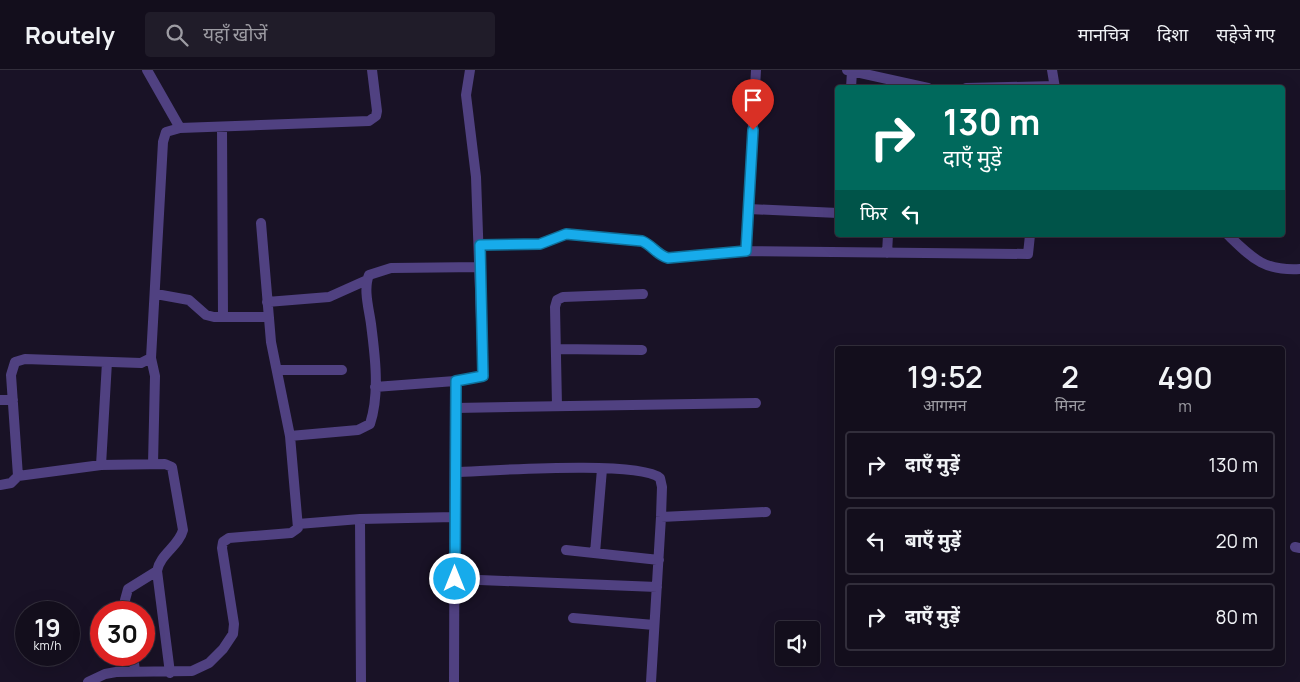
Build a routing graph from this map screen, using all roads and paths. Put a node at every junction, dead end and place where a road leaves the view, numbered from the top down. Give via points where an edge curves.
1 (147, 70) edge
2 (372, 70) edge
3 (470, 70) edge
4 (756, 70) edge
5 (847, 70) edge
6 (1052, 70) edge
7 (852, 71) edge
8 (852, 85) edge
9 (915, 85) edge
10 (1055, 85) edge
11 (222, 127) junction
12 (180, 128) junction
13 (749, 209) junction
14 (835, 213) edge
15 (261, 223) dead end
16 (888, 237) edge
17 (1030, 237) edge
18 (1230, 237) edge
19 (480, 245) junction
20 (746, 251) junction
21 (888, 253) junction
22 (481, 267) junction
23 (1300, 269) edge
24 (367, 280) junction
25 (156, 294) junction
26 (643, 294) dead end
27 (268, 302) junction
28 (223, 317) junction
29 (269, 317) junction
30 (556, 349) junction
31 (642, 350) dead end
32 (151, 358) junction
33 (107, 362) junction
34 (277, 370) junction
35 (342, 370) dead end
36 (456, 381) junction
37 (375, 387) junction
38 (0, 400) edge
39 (13, 400) junction
40 (756, 403) dead end
41 (557, 406) junction
42 (455, 408) junction
43 (290, 436) junction
44 (153, 464) junction
45 (101, 465) junction
46 (602, 469) junction
47 (455, 472) junction
48 (18, 476) junction
49 (0, 485) edge
50 (766, 512) dead end
51 (455, 517) junction
52 (661, 517) junction
53 (360, 519) junction
54 (298, 524) junction
55 (566, 550) dead end
56 (595, 553) junction
57 (658, 560) junction
58 (157, 571) junction
59 (455, 579) junction
60 (657, 587) junction
61 (125, 601) edge
62 (573, 618) dead end
63 (654, 625) junction
64 (134, 666) edge
65 (135, 671) junction
66 (170, 673) junction
67 (88, 682) edge
68 (361, 682) edge
69 (454, 682) edge
70 (651, 682) edge

1 - 12 street
2 - 11 street via 377,111 369,121
3 - 19 street via 466,95
4 - 13 street
5 - 7 street
6 - 10 street
7 - 8 street
7 - 9 street
11 - 12 street
11 - 28 street
12 - 25 street via 166,132 163,142
13 - 14 street
13 - 20 street
15 - 27 street
16 - 21 street
17 - 21 street via 1028,254
18 - 23 street via 1266,267
19 - 20 street via 540,244 572,234 642,241 668,258
19 - 22 street
20 - 21 street
22 - 24 street via 391,268 372,273
22 - 36 street via 483,376
24 - 27 street via 329,297
24 - 37 street
25 - 28 street via 189,300 206,314
25 - 32 street
26 - 30 street via 559,298 555,307
27 - 29 street
28 - 29 street
29 - 34 street
30 - 31 street
30 - 41 street
32 - 33 street via 141,363
32 - 44 street via 155,376
33 - 39 street via 25,359 15,362 12,369
33 - 45 street
34 - 35 street
34 - 43 street
36 - 37 street
36 - 42 street
37 - 43 street via 372,419 367,427
38 - 39 street
39 - 48 street
40 - 41 street
41 - 42 street
42 - 47 street
43 - 54 street
44 - 45 street
44 - 58 street via 172,467 183,530 161,560
45 - 48 street
46 - 47 street
46 - 52 street via 656,474 662,487
46 - 56 street
47 - 51 street
48 - 49 street via 11,483
50 - 52 street
51 - 53 street
51 - 59 street
52 - 57 street
53 - 54 street
53 - 68 street
54 - 66 street via 291,533 229,538 224,542 222,548 234,613 233,634 208,663 192,671
55 - 56 street
56 - 57 street
57 - 60 street
58 - 61 street via 128,589
58 - 66 street
59 - 60 street
59 - 69 street
60 - 63 street
62 - 63 street
63 - 70 street
64 - 65 street
65 - 66 street
65 - 67 street via 105,674

